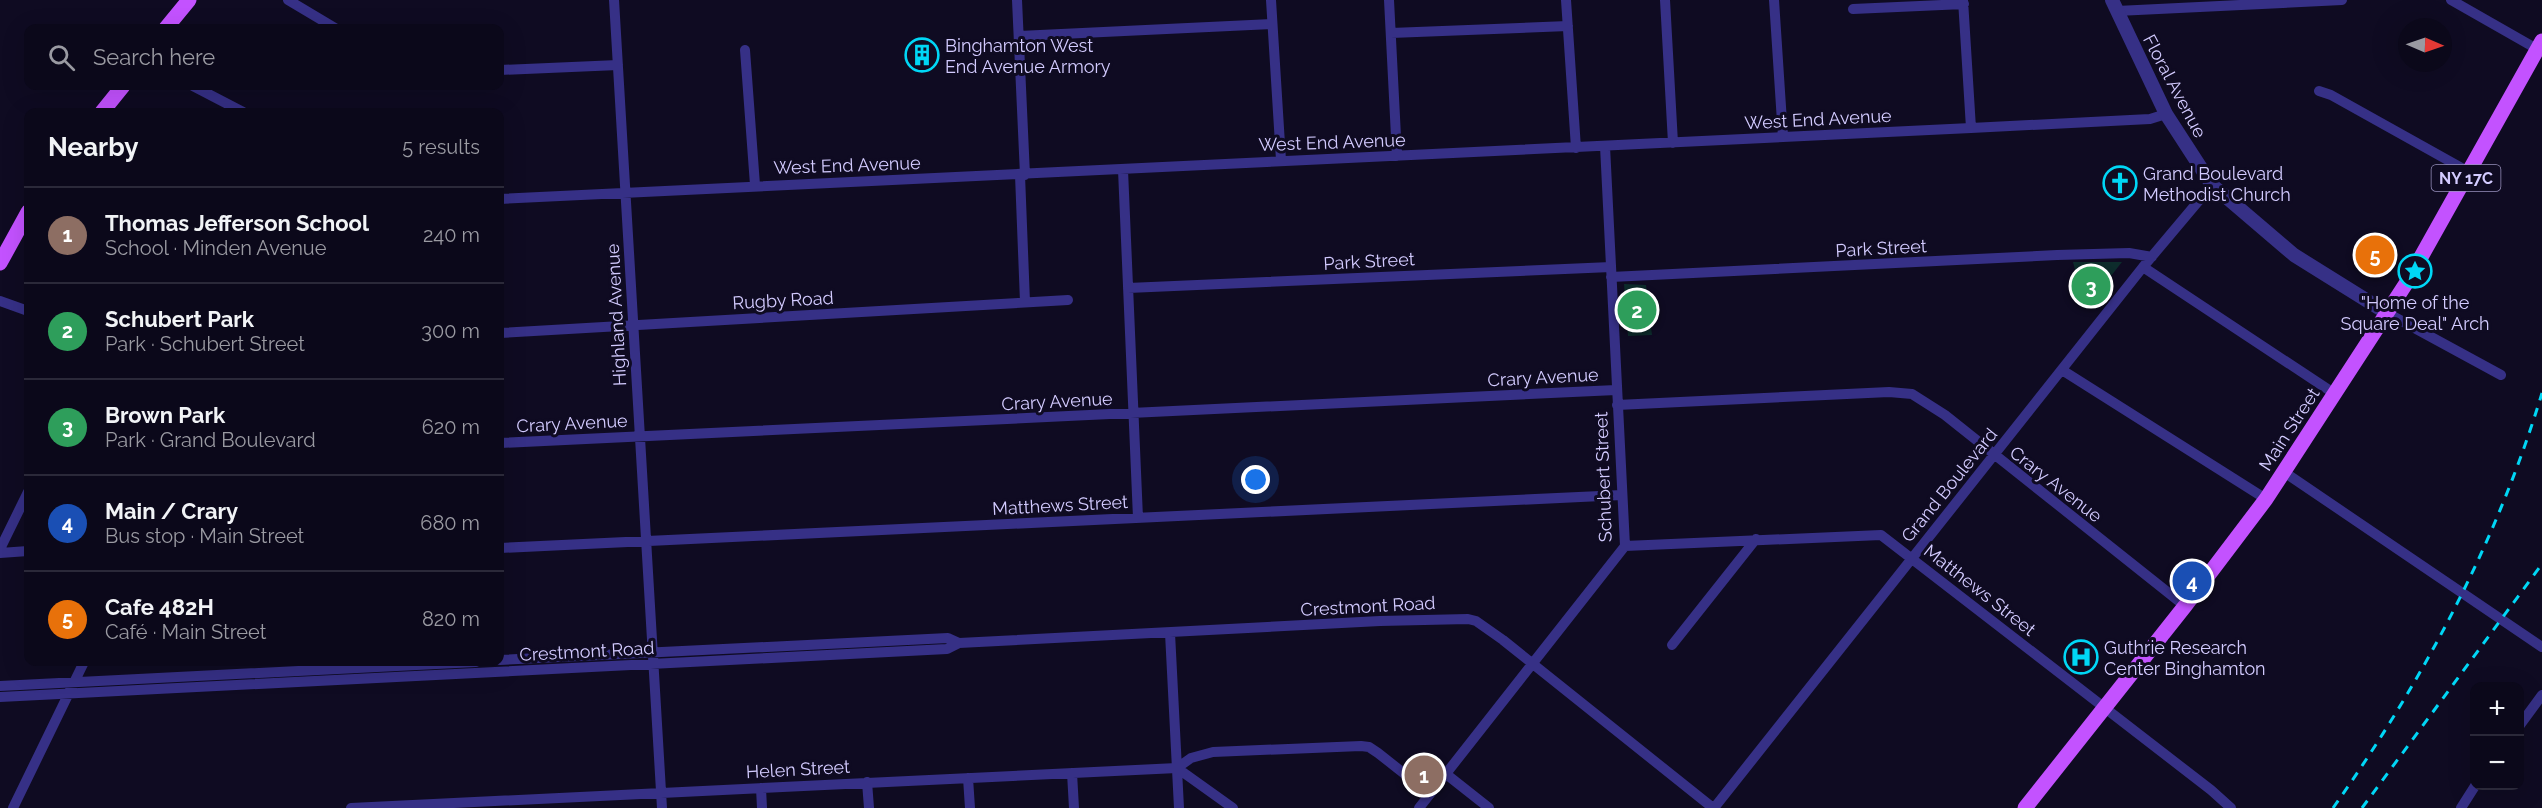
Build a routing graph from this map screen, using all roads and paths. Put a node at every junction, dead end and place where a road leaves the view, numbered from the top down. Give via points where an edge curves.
1 (189, 0) edge
2 (288, 0) edge
3 (614, 0) edge
4 (1017, 0) edge
5 (1271, 0) edge
6 (1389, 0) edge
7 (1566, 0) edge
8 (1665, 0) edge
9 (1774, 0) edge
10 (2342, 0) edge
11 (2451, 0) edge
12 (1964, 2) edge
13 (2114, 6) edge
14 (1853, 9) dead end
15 (169, 24) edge
16 (328, 24) edge
17 (1272, 24) junction
18 (1568, 26) junction
19 (1390, 33) junction
20 (1019, 36) junction
21 (2540, 45) edge
22 (745, 50) dead end
23 (618, 65) junction
24 (504, 70) edge
25 (120, 90) edge
26 (201, 90) edge
27 (2319, 91) dead end
28 (105, 108) edge
29 (235, 108) edge
30 (2166, 114) junction
31 (1971, 128) junction
32 (1783, 137) junction
33 (1673, 143) junction
34 (1605, 146) junction
35 (1576, 148) junction
36 (1398, 156) junction
37 (1281, 160) junction
38 (1123, 170) junction
39 (2469, 172) junction
40 (1022, 175) junction
41 (2212, 185) junction
42 (755, 186) junction
43 (625, 192) junction
44 (504, 199) edge
45 (24, 219) edge
46 (2152, 257) junction
47 (0, 263) edge
48 (2144, 267) junction
49 (1611, 272) junction
50 (1128, 288) junction
51 (1068, 300) dead end
52 (0, 301) edge
53 (1025, 302) junction
54 (24, 310) edge
55 (2387, 313) junction
56 (633, 325) junction
57 (504, 333) edge
58 (2062, 370) junction
59 (2501, 375) dead end
60 (1616, 390) junction
61 (2335, 394) junction
62 (1617, 405) junction
63 (1133, 414) junction
64 (639, 437) junction
65 (504, 443) edge
66 (1994, 456) junction
67 (2284, 472) junction
68 (1622, 495) junction
69 (2266, 499) junction
70 (24, 500) edge
71 (1137, 518) junction
72 (1756, 538) junction
73 (645, 542) junction
74 (1625, 546) junction
75 (504, 548) edge
76 (0, 551) edge
77 (24, 551) edge
78 (1912, 558) junction
79 (2185, 606) junction
80 (1170, 633) junction
81 (959, 643) junction
82 (1672, 645) dead end
83 (2542, 646) edge
84 (652, 652) junction
85 (1532, 663) junction
86 (504, 664) edge
87 (504, 664) edge
88 (652, 664) junction
89 (82, 666) edge
90 (436, 666) edge
91 (472, 666) edge
92 (365, 673) junction
93 (0, 686) edge
94 (71, 688) junction
95 (2542, 695) edge
96 (0, 697) edge
97 (2104, 708) junction
98 (2524, 719) edge
99 (1177, 768) junction
100 (1072, 772) junction
101 (1446, 774) junction
102 (968, 778) junction
103 (867, 782) junction
104 (761, 788) junction
105 (2472, 790) edge
106 (661, 792) junction
107 (1430, 794) junction
108 (465, 805) edge
109 (13, 808) edge
110 (351, 808) edge
111 (662, 808) edge
112 (762, 808) edge
113 (869, 808) edge
114 (970, 808) edge
115 (1074, 808) edge
116 (1179, 808) edge
117 (1233, 808) edge
118 (1419, 808) edge
119 (1489, 808) edge
120 (1714, 808) edge
121 (2025, 808) edge
122 (2231, 808) edge
123 (2461, 808) edge

1 - 15 main road
2 - 16 street
3 - 23 street, Highland Avenue
4 - 20 street
5 - 17 street
6 - 19 street
7 - 18 street
8 - 33 street
9 - 32 street
10 - 13 street
11 - 21 street
12 - 14 street
12 - 31 street
13 - 30 street, Floral Avenue
17 - 20 street
17 - 37 street
18 - 19 street
18 - 35 street
19 - 36 street
20 - 40 street
21 - 39 main road, Main Street / NY 17C
22 - 42 street
23 - 24 street
23 - 43 street, Highland Avenue
25 - 28 main road
26 - 29 street
27 - 39 street
30 - 31 street, West End Avenue via 2150,119
30 - 41 street, Floral Avenue
31 - 32 street, West End Avenue
32 - 33 street, West End Avenue
33 - 34 street, West End Avenue
34 - 35 street, West End Avenue
34 - 49 street, Schubert Street
35 - 36 street, West End Avenue
36 - 37 street, West End Avenue
37 - 38 street, West End Avenue
38 - 40 street, West End Avenue
38 - 50 street
39 - 55 main road, Main Street / NY 17C
40 - 42 street, West End Avenue
40 - 53 street
41 - 46 street, Grand Boulevard
41 - 55 street, Floral Avenue via 2294,255
42 - 43 street, West End Avenue
43 - 44 street, West End Avenue
43 - 56 street, Highland Avenue
45 - 47 main road
46 - 48 street, Grand Boulevard
46 - 49 street, Park Street via 2129,253 2056,255
48 - 58 street, Grand Boulevard
48 - 61 street
49 - 50 street, Park Street
49 - 60 street, Schubert Street
50 - 63 street
51 - 53 street, Rugby Road
52 - 54 street
53 - 56 street, Rugby Road
55 - 59 street
55 - 61 main road, Main Street / NY 17C
56 - 57 street, Rugby Road
56 - 64 street, Highland Avenue
58 - 66 street, Grand Boulevard
58 - 69 street
60 - 62 street, Schubert Street
60 - 63 street, Crary Avenue
61 - 67 main road, Main Street / NY 17C
62 - 66 street, Crary Avenue via 1903,393 1920,398 1946,415
62 - 68 street, Schubert Street
63 - 64 street, Crary Avenue
63 - 71 street
64 - 65 street, Crary Avenue
64 - 73 street, Highland Avenue
66 - 78 street, Grand Boulevard
66 - 79 street, Crary Avenue
67 - 69 main road, Main Street / NY 17C
67 - 83 street
68 - 71 street, Matthews Street
68 - 74 street, Schubert Street
69 - 79 main road, Main Street / NY 17C
70 - 76 street
71 - 73 street, Matthews Street
72 - 74 street, Matthews Street
72 - 78 street, Matthews Street via 1875,534 1887,537
72 - 82 street
73 - 75 street, Matthews Street
73 - 84 street, Highland Avenue
74 - 85 street, Schubert Street
76 - 77 street
78 - 97 street, Matthews Street
78 - 120 street, Grand Boulevard
79 - 97 main road, Main Street / NY 17C
80 - 81 street, Crestmont Road
80 - 85 street, Crestmont Road via 1468,619
80 - 99 street
81 - 84 street, Crestmont Road via 948,638
81 - 88 street, Crestmont Road via 947,649
84 - 86 street, Crestmont Road
84 - 88 street, Highland Avenue
85 - 101 street, Schubert Street
85 - 120 street, Crestmont Road
87 - 88 street, Crestmont Road
88 - 106 street, Highland Avenue
89 - 94 street
90 - 92 street, Crestmont Road
91 - 92 street, Crestmont Road
92 - 94 street, Crestmont Road
93 - 94 street, Crestmont Road
94 - 96 street, Crestmont Road
94 - 109 street
95 - 98 street
97 - 121 main road, Main Street / NY 17C
97 - 122 street, Matthews Street
99 - 100 street, Helen Street
99 - 107 street via 1191,758 1213,752 1360,746 1378,753
99 - 116 street
99 - 117 street
100 - 102 street, Helen Street
100 - 115 street
101 - 107 street, Schubert Street
101 - 119 street
102 - 103 street, Helen Street
102 - 114 street
103 - 104 street, Helen Street
103 - 113 street
104 - 106 street, Helen Street
104 - 112 street
105 - 123 street
106 - 108 street, Helen Street
106 - 111 street, Highland Avenue
107 - 118 street, Schubert Street
108 - 110 street, Helen Street

